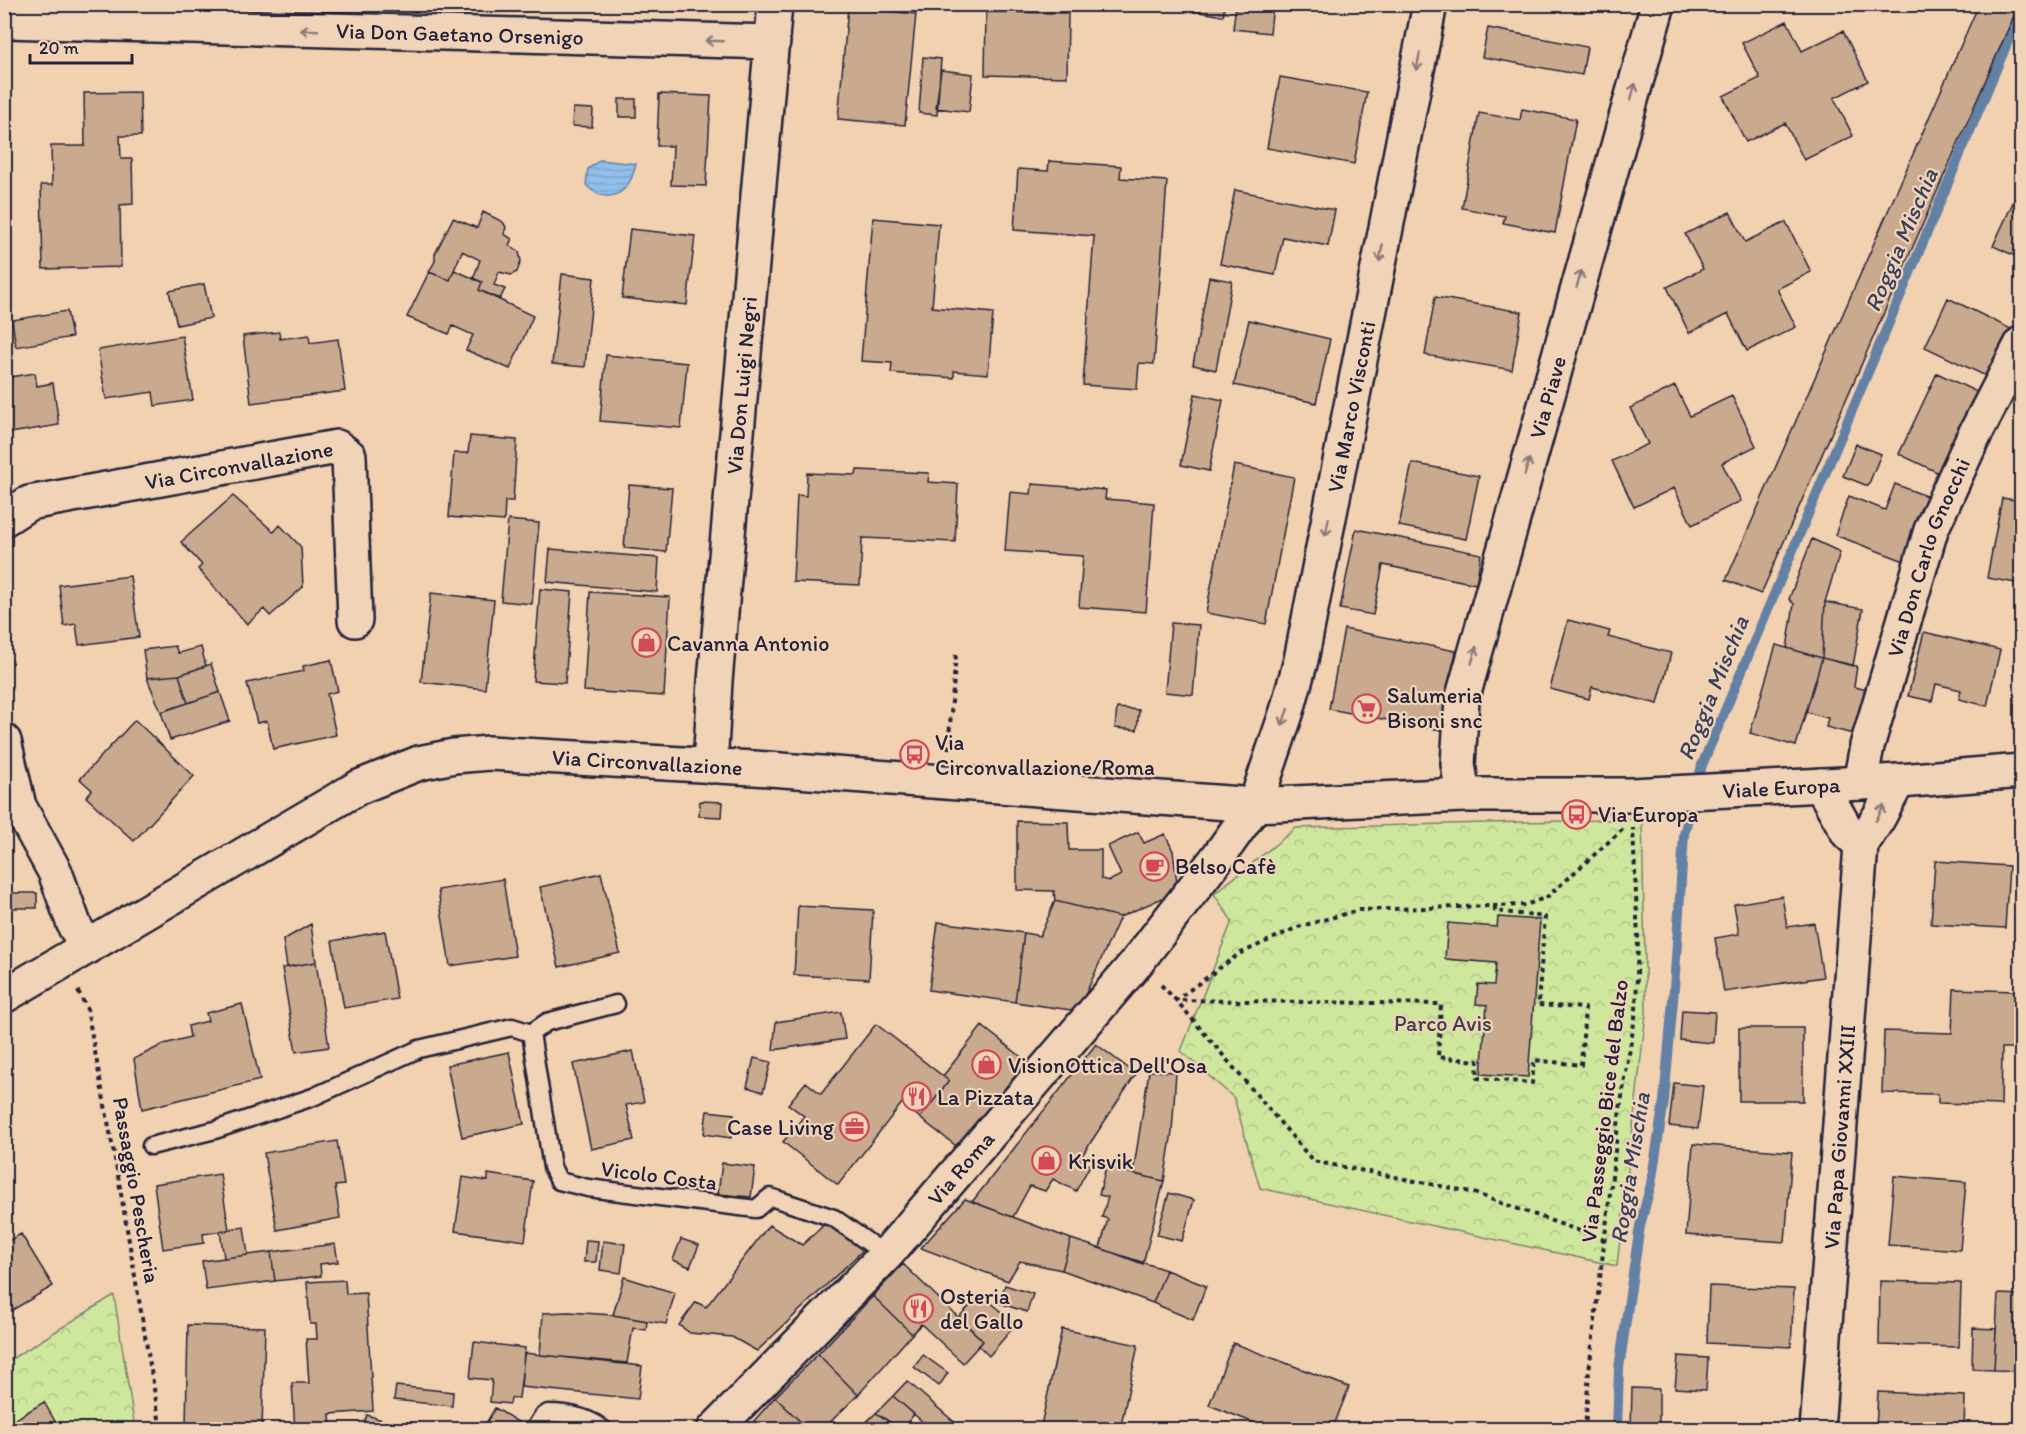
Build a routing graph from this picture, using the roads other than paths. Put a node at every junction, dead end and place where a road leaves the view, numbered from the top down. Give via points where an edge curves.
1 (6, 4) edge
2 (775, 4) edge
3 (1430, 4) edge
4 (1658, 4) edge
5 (4, 14) edge
6 (4, 21) edge
7 (773, 42) junction
8 (2022, 343) edge
9 (4, 519) edge
10 (355, 620) dead end
11 (4, 741) edge
12 (710, 766) junction
13 (2022, 771) edge
14 (1898, 781) junction
15 (1860, 783) junction
16 (1821, 785) junction
17 (1463, 795) junction
18 (1254, 804) junction
19 (1861, 845) junction
20 (75, 954) junction
21 (4, 996) edge
22 (616, 1004) dead end
23 (531, 1033) junction
24 (151, 1146) dead end
25 (886, 1255) junction
26 (534, 1430) edge
27 (604, 1430) edge
28 (714, 1430) edge
29 (1817, 1430) edge

1 - 5 street
2 - 7 street, Via Don Luigi Negri
3 -> 18 street, Via Marco Visconti via 1301,660
17 -> 4 street, Via Piave via 1458,764 1462,700
7 -> 6 street, Via Don Gaetano Orsenigo
7 - 12 street, Via Don Luigi Negri
8 - 15 street, Via Don Carlo Gnocchi via 1930,530 1867,746
9 - 10 street, Via Circonvallazione via 29,503 337,447 349,456
11 - 20 street via 19,806 55,872 75,927
12 - 18 street, Via Circonvallazione
12 - 20 street, Via Circonvallazione via 489,753 418,763 359,787
13 - 14 street, Viale Europa
14 - 15 street, Viale Europa
19 -> 14 street
15 - 16 street, Viale Europa
16 - 17 street, Viale Europa via 1632,795
16 - 19 street via 1848,833
17 - 18 street, Viale Europa
18 - 25 street, Via Roma via 1221,854 1137,962
19 - 29 street, Via Papa Giovanni XXIII
20 - 21 street, Via Circonvallazione
22 - 23 lane via 547,1022
23 - 24 lane via 512,1028 419,1049 313,1097
23 - 25 lane, Vicolo Costa via 552,1167 560,1181 756,1209 770,1197 834,1218
25 - 28 street, Via Roma
26 - 27 lane via 548,1413 590,1421

